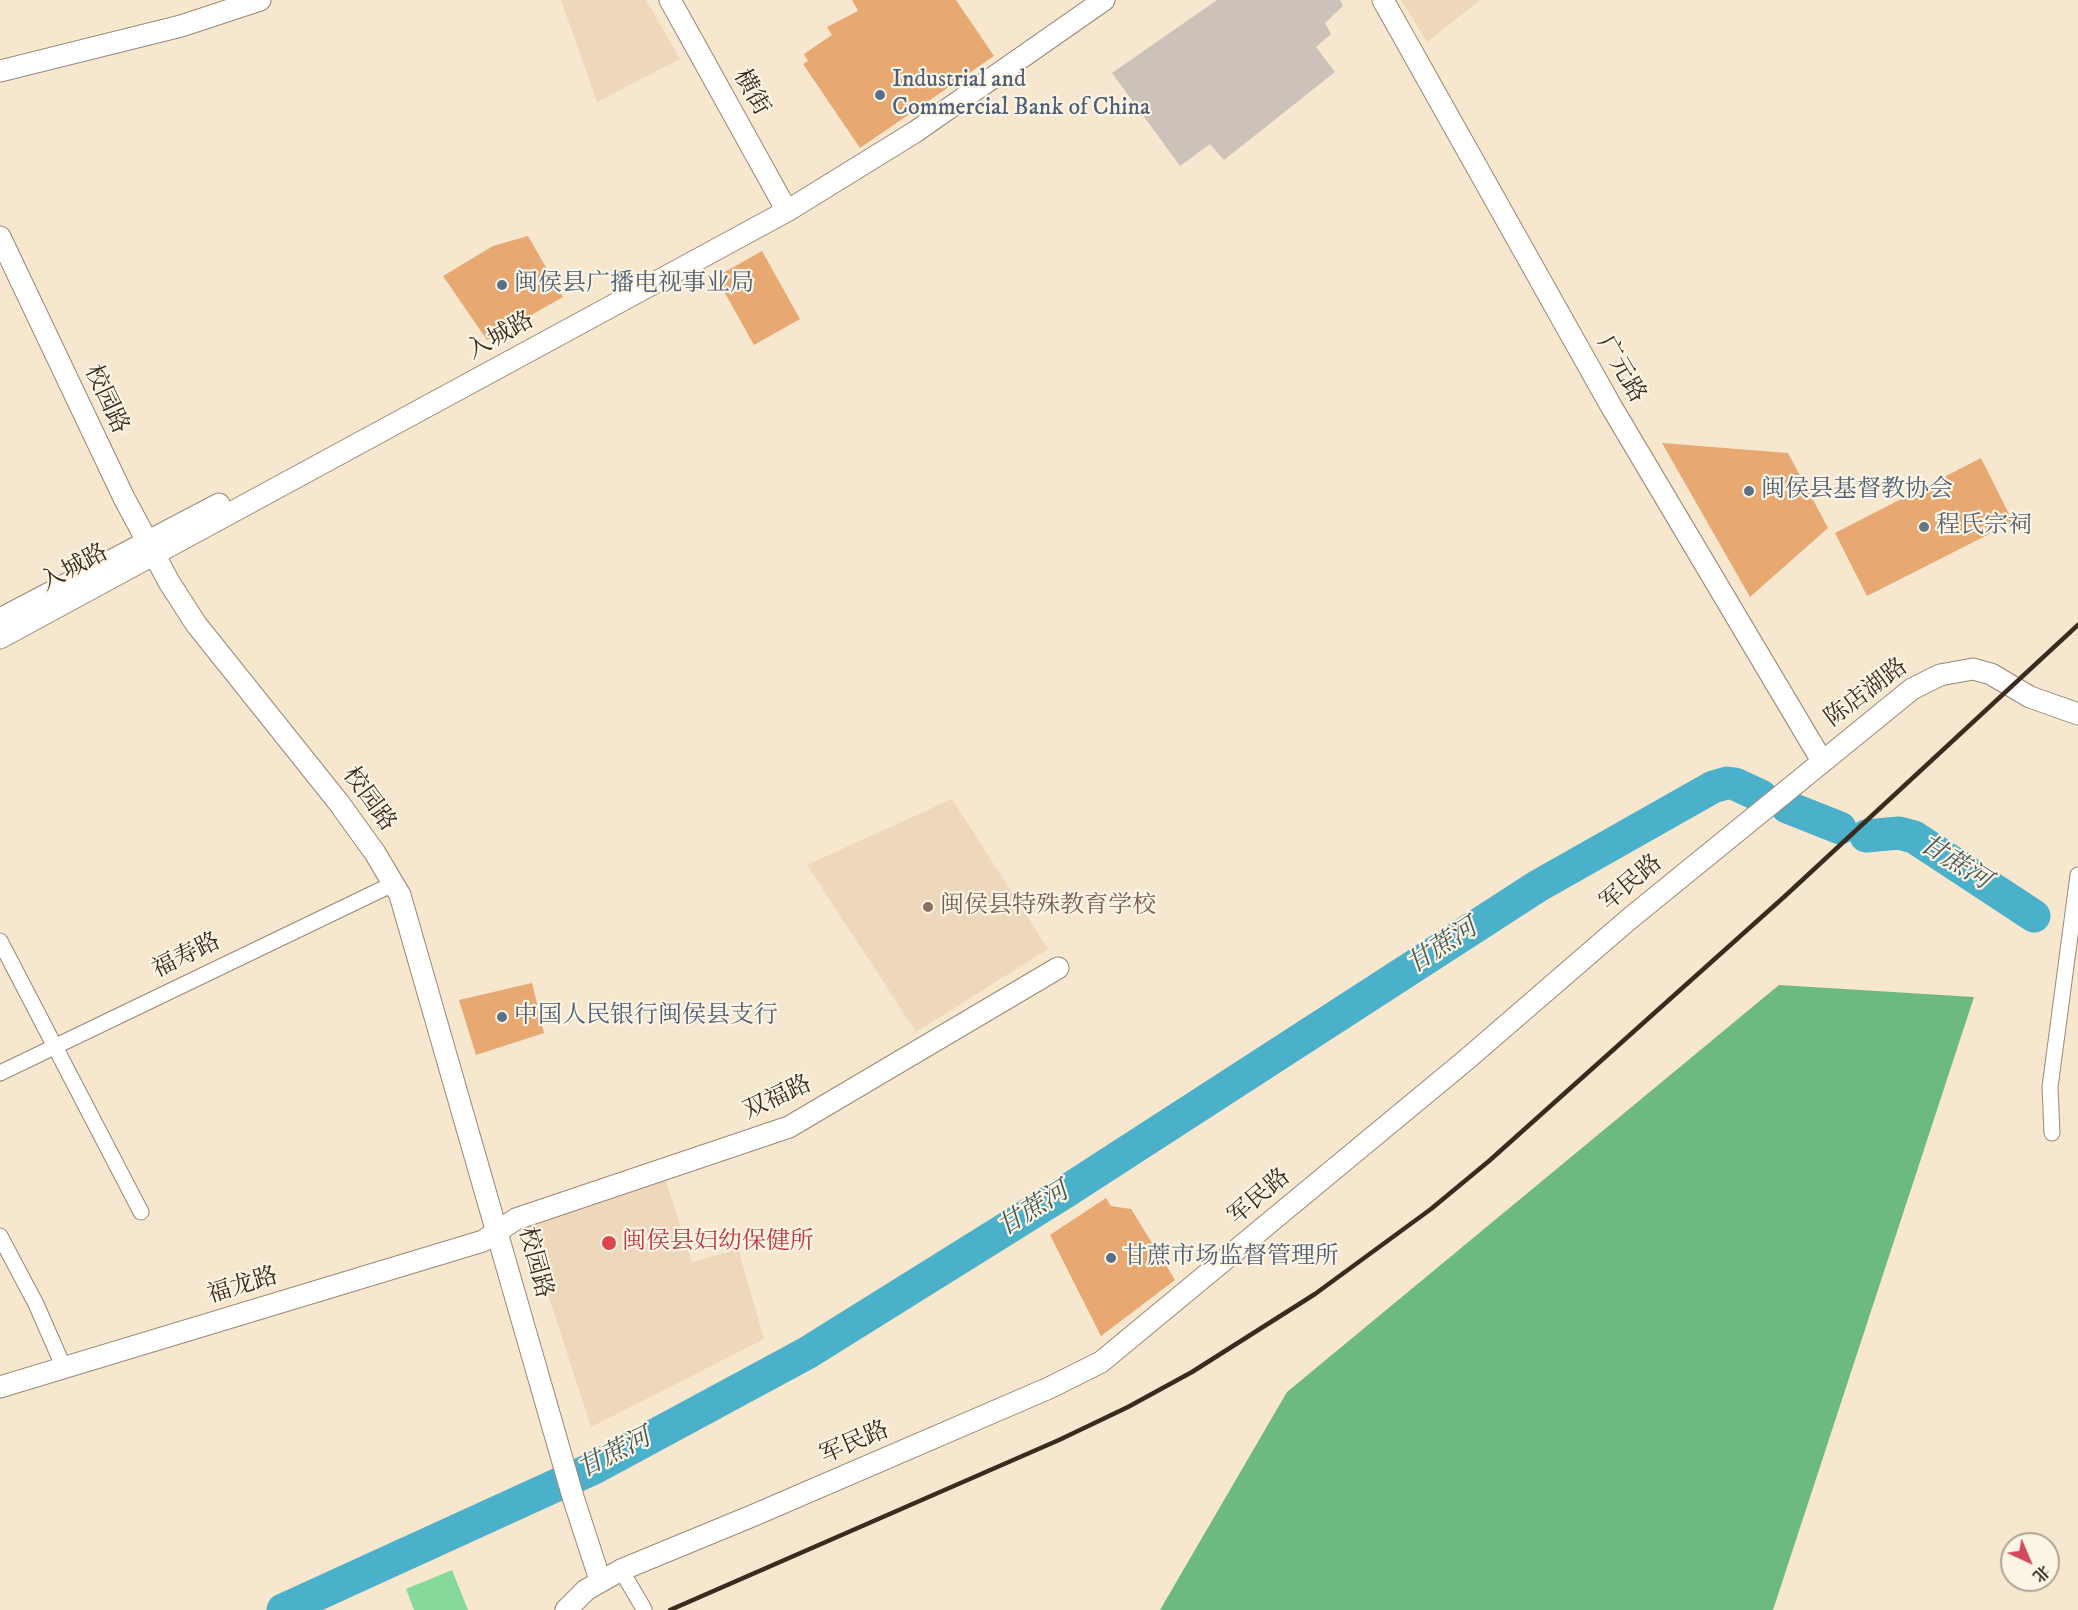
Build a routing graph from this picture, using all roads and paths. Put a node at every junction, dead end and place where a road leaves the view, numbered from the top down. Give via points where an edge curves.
1 (260, 0) edge
2 (669, 0) edge
3 (1084, 0) edge
4 (1104, 0) edge
5 (1383, 0) edge
6 (0, 71) edge
7 (784, 207) junction
8 (0, 237) edge
9 (150, 549) junction
10 (0, 619) edge
11 (0, 638) edge
12 (2078, 714) edge
13 (1822, 760) junction
14 (2078, 875) edge
15 (395, 883) junction
16 (0, 941) edge
17 (1058, 968) dead end
18 (55, 1046) junction
19 (0, 1073) edge
20 (2052, 1133) dead end
21 (141, 1212) dead end
22 (498, 1231) junction
23 (0, 1236) edge
24 (64, 1368) junction
25 (0, 1387) edge
26 (621, 1570) junction
27 (600, 1580) junction
28 (644, 1609) edge
29 (566, 1610) edge

1 - 6 street via 181,26
2 - 7 street, 横街
3 - 7 street, 入城路
4 - 7 street, 入城路 via 915,132
5 - 13 street, 广元路 via 1611,406
7 - 9 street, 入城路
8 - 9 street, 校园路
9 - 10 street, 入城路
9 - 11 street, 入城路
9 - 15 street, 校园路 via 196,624 318,775
12 - 13 street, 陈店湖路 via 2030,697 1981,670 1953,671 1912,688
13 - 26 street, 军民路 via 1101,1362 763,1512
14 - 20 street via 2050,1087
15 - 18 street, 福寿路
15 - 22 street, 校园路 via 405,906
16 - 18 street
17 - 22 street, 双福路 via 789,1127 516,1219
18 - 19 street, 福寿路
18 - 21 street
22 - 24 street, 福龙路 via 483,1241
22 - 27 street, 校园路
23 - 24 street
24 - 25 street, 福龙路
26 - 27 street, 军民路
26 - 28 street
27 - 29 street, 军民路

